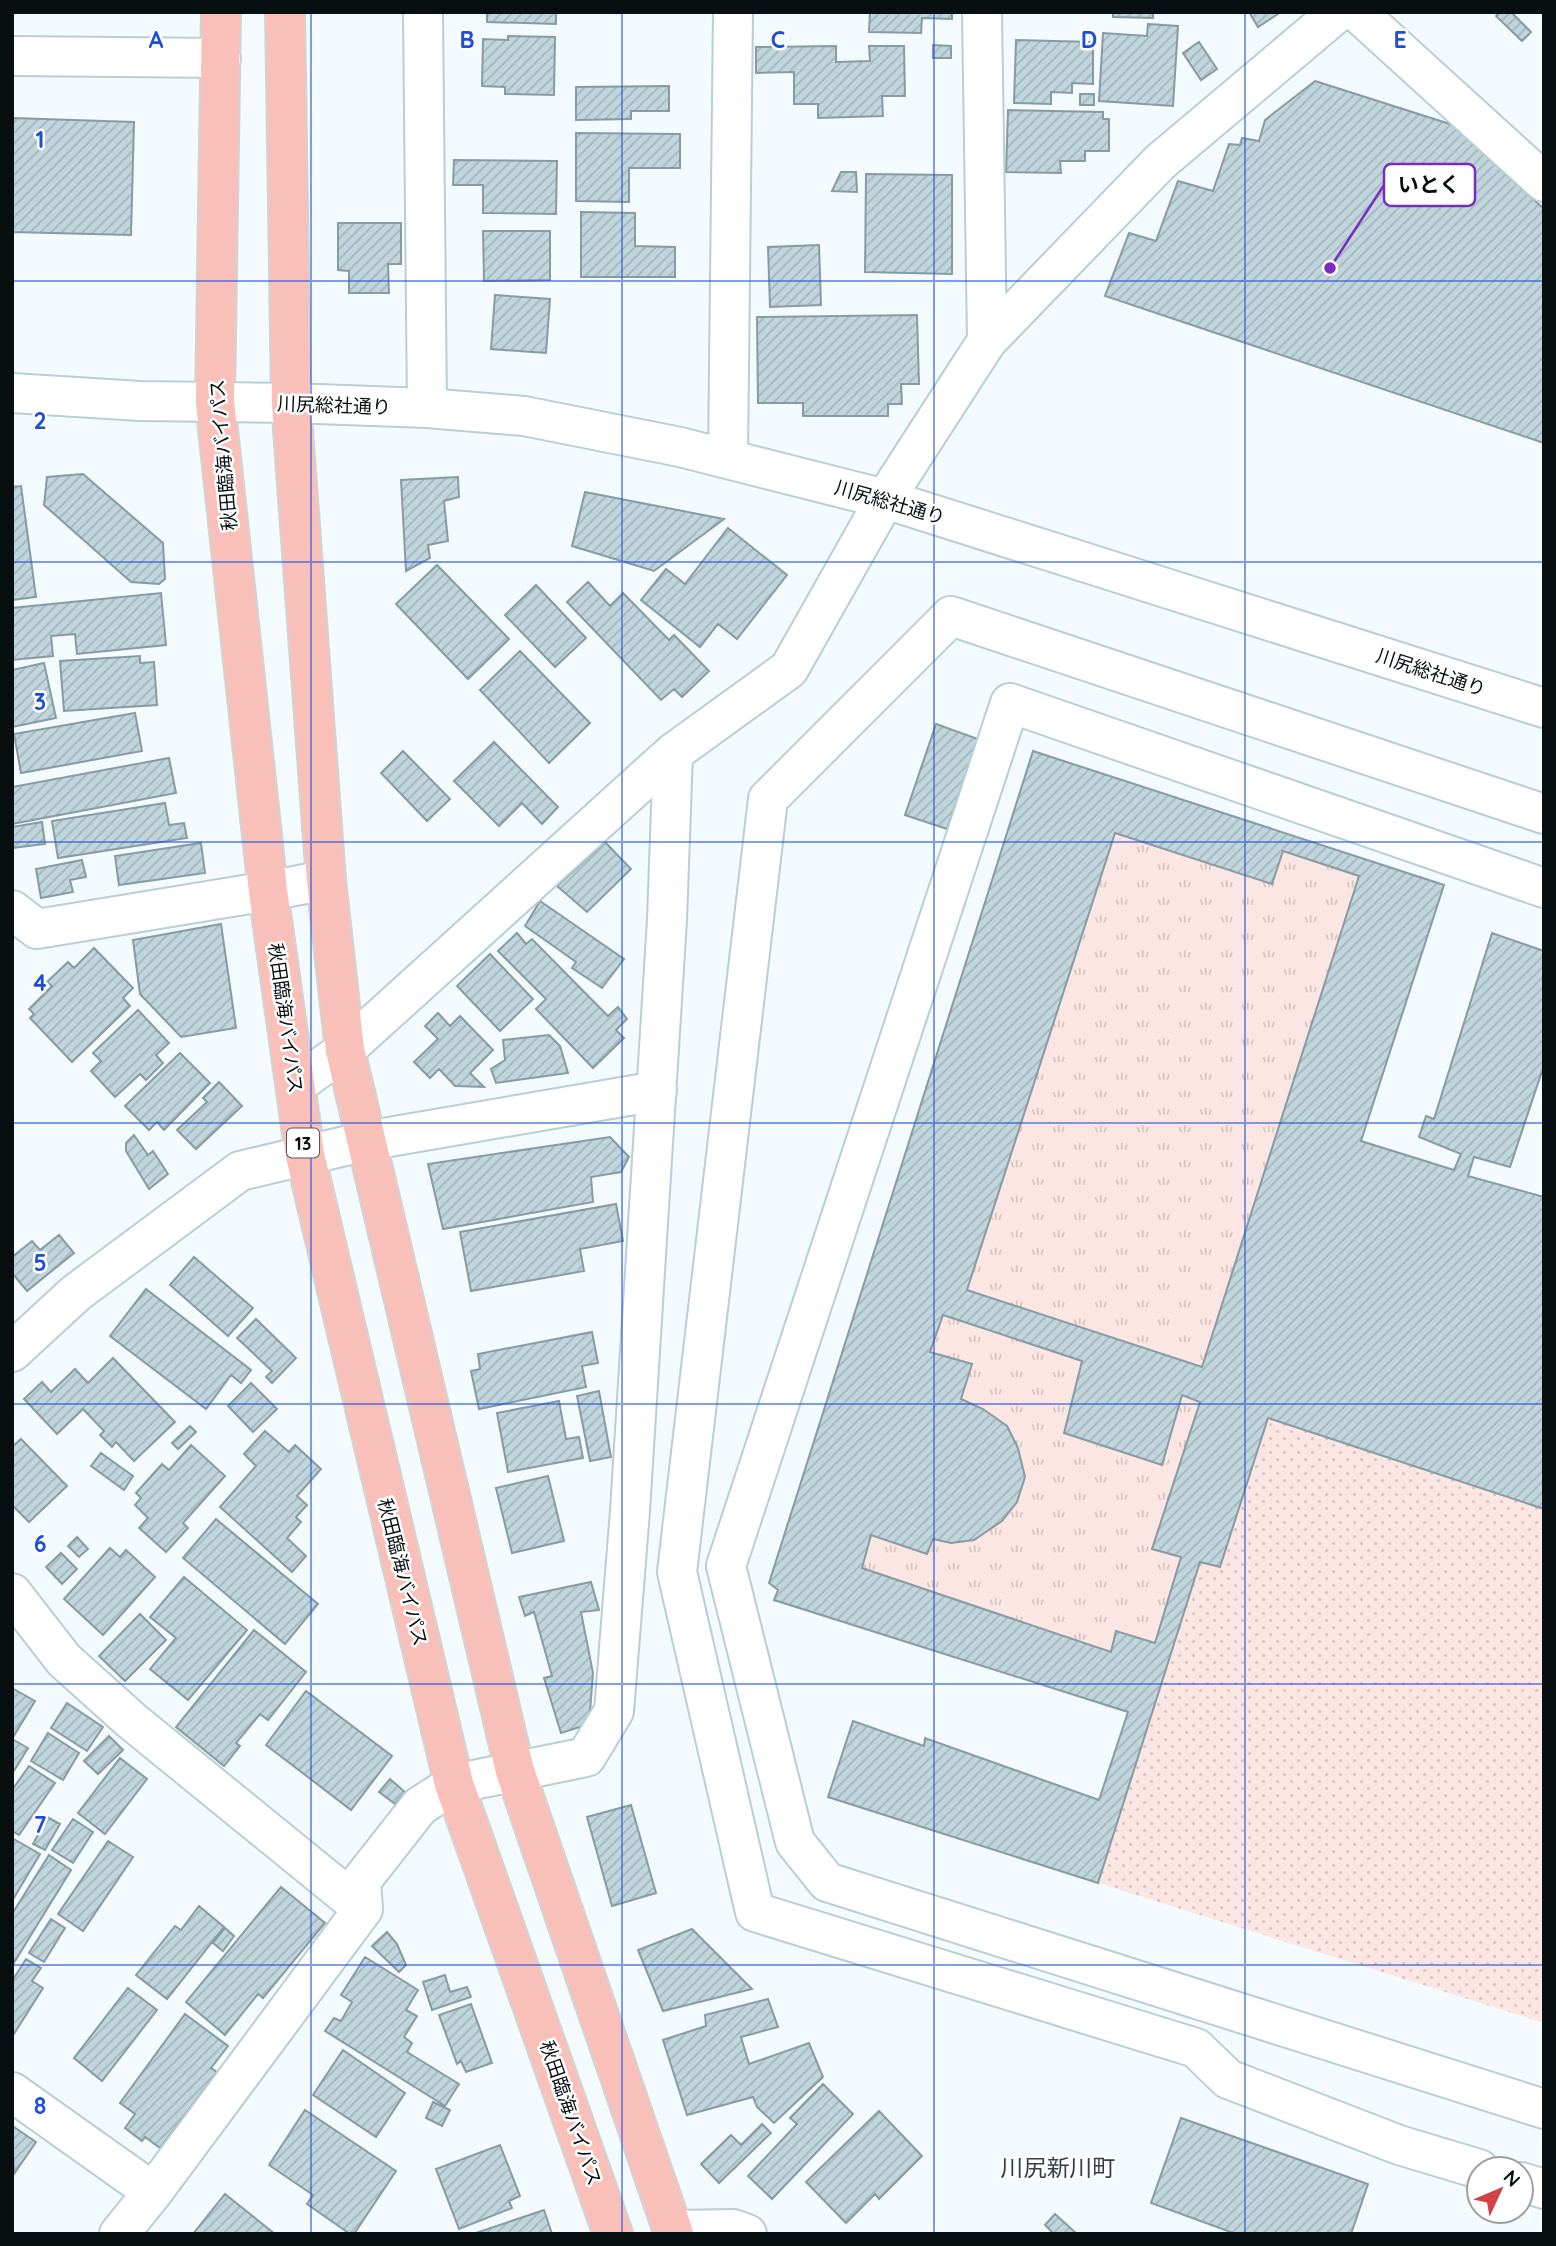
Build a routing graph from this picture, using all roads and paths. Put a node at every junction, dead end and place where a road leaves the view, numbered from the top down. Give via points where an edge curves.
1 (221, 12) edge
2 (285, 12) edge
3 (423, 12) edge
4 (733, 12) edge
5 (982, 12) edge
6 (1338, 12) edge
7 (1357, 12) edge
8 (12, 56) edge
9 (221, 58) junction
10 (1544, 182) edge
11 (988, 341) junction
12 (12, 393) edge
13 (215, 402) junction
14 (291, 403) junction
15 (427, 408) junction
16 (728, 457) junction
17 (885, 499) junction
18 (1544, 708) edge
19 (673, 753) junction
20 (1544, 814) edge
21 (326, 880) junction
22 (1544, 888) edge
23 (268, 891) junction
24 (12, 910) edge
25 (345, 1050) junction
26 (296, 1085) junction
27 (657, 1091) junction
28 (366, 1141) junction
29 (305, 1155) junction
30 (12, 1353) edge
31 (12, 1593) edge
32 (514, 1771) junction
33 (454, 1784) junction
34 (363, 1909) junction
35 (12, 2092) edge
36 (1544, 2109) edge
37 (1465, 2165) edge
38 (153, 2192) junction
39 (673, 2232) edge
40 (119, 2234) edge
41 (613, 2234) edge
42 (747, 2234) edge

1 - 9 highway, 秋田臨海バイパス / 13
2 - 14 highway
3 - 15 street
4 - 16 street
5 - 11 street
6 - 11 street via 1160,162
7 - 10 street
8 - 9 street
9 - 13 highway, 秋田臨海バイパス / 13
11 - 17 street
12 - 13 street, 川尻総社通り
13 - 14 street, 川尻総社通り
13 - 23 highway, 秋田臨海バイパス / 13
14 - 15 street, 川尻総社通り
14 - 21 highway
15 - 16 street, 川尻総社通り via 524,416
16 - 17 street, 川尻総社通り
17 - 18 street, 川尻総社通り
17 - 19 street via 789,669
19 - 25 street
19 - 27 street
20 - 37 street via 951,616 768,799 677,1572 755,1912 1196,2048 1228,2080 1399,2145
21 - 23 street
21 - 25 highway
22 - 36 street via 1010,703 726,1566 795,1843 827,1882
23 - 24 street via 37,929
23 - 26 highway, 秋田臨海バイパス / 13
25 - 26 street
25 - 28 highway
26 - 29 highway, 秋田臨海バイパス / 13
27 - 28 street
27 - 32 street via 614,1711 586,1758
28 - 29 street
28 - 32 highway
29 - 30 street via 240,1171 76,1293
29 - 33 highway, 秋田臨海バイパス / 13
31 - 34 street via 64,1660
32 - 33 street
32 - 39 highway
33 - 34 street via 420,1806 360,1881
33 - 41 highway, 秋田臨海バイパス / 13
34 - 38 street
35 - 38 street
38 - 40 street
39 - 42 street via 733,2229

